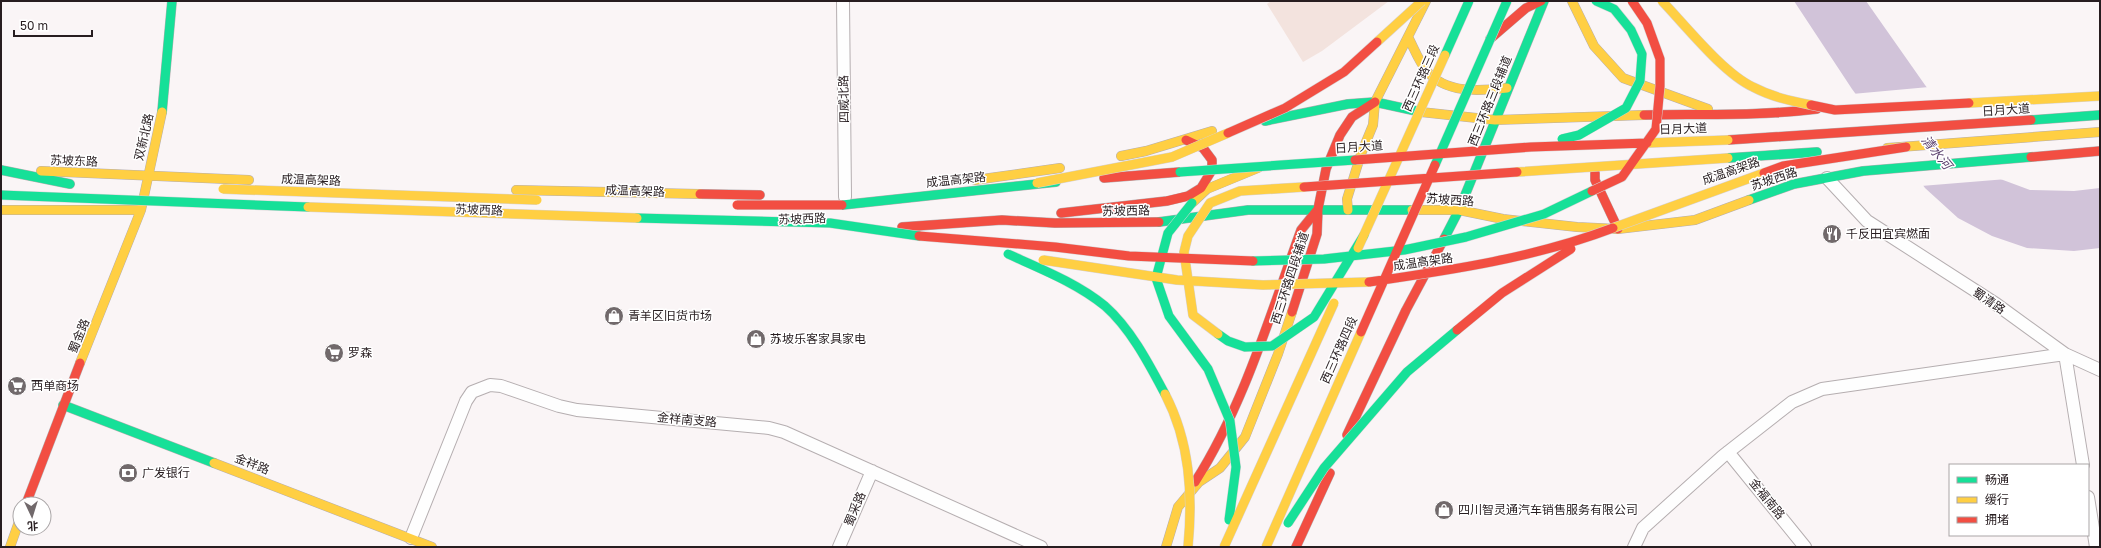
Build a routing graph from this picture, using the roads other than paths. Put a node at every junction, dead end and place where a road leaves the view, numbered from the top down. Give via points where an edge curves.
1 (172, 1) edge
2 (843, 1) edge
3 (1422, 1) edge
4 (1426, 1) edge
5 (1468, 1) edge
6 (1507, 1) edge
7 (1543, 1) edge
8 (1572, 1) edge
9 (1596, 1) edge
10 (1632, 1) edge
11 (1662, 1) edge
12 (1408, 37) junction
13 (1490, 39) junction
14 (1507, 88) junction
15 (2100, 88) edge
16 (2100, 96) edge
17 (1376, 102) junction
18 (1720, 112) junction
19 (2100, 115) edge
20 (1495, 120) junction
21 (150, 123) dead end
22 (2100, 132) edge
23 (1184, 139) junction
24 (1531, 146) junction
25 (1906, 147) junction
26 (2100, 151) edge
27 (1110, 158) dead end
28 (1266, 165) junction
29 (1073, 166) dead end
30 (1395, 166) joint
31 (1, 170) edge
32 (147, 175) junction
33 (1827, 178) junction
34 (258, 180) dead end
35 (9, 181) dead end
36 (298, 182) dead end
37 (964, 182) dead end
38 (1037, 183) junction
39 (940, 185) dead end
40 (134, 186) dead end
41 (158, 187) dead end
42 (213, 189) dead end
43 (1, 195) edge
44 (31, 197) junction
45 (845, 197) junction
46 (1, 199) edge
47 (571, 201) dead end
48 (731, 205) dead end
49 (1318, 209) junction
50 (1, 210) edge
51 (1348, 210) junction
52 (1459, 210) junction
53 (145, 211) junction
54 (189, 212) dead end
55 (1002, 220) junction
56 (699, 229) dead end
57 (1618, 229) junction
58 (787, 232) dead end
59 (1364, 234) junction
60 (930, 237) junction
61 (1587, 238) junction
62 (1008, 254) junction
63 (2065, 354) junction
64 (2100, 370) edge
65 (63, 405) junction
66 (1728, 452) junction
67 (2083, 464) edge
68 (872, 471) junction
69 (29, 496) edge
70 (1185, 498) junction
71 (2089, 502) edge
72 (14, 536) edge
73 (411, 538) junction
74 (1225, 545) edge
75 (10, 547) edge
76 (432, 547) edge
77 (839, 547) edge
78 (1041, 547) edge
79 (1166, 547) edge
80 (1188, 547) edge
81 (1266, 547) edge
82 (1272, 547) edge
83 (1296, 547) edge
84 (1634, 547) edge
85 (1805, 547) edge
86 (2096, 547) edge

1 - 32 main road, 双新北路 via 163,107
2 - 45 street, 四威北路
3 - 38 main road, bridge via 1344,72 1285,108 1172,157
4 - 12 main road
5 - 30 main road, 西三环路三段, bridge
6 - 13 main road, bridge
7 - 13 main road via 1526,8
7 - 14 main road, 西三环路三段辅道
8 - 18 main road via 1594,46 1623,78
9 - 24 main road, bridge via 1614,9 1631,30 1642,54 1640,81 1626,108 1579,135
10 - 60 main road, bridge via 1647,23 1660,59 1656,129 1622,177 1544,214 1466,237 1404,250 1324,259 1236,262 1129,256
11 - 16 main road, bridge via 1730,72 1752,86 1784,100 1835,110
12 - 14 main road via 1427,72 1444,84 1464,91 1478,92
12 - 17 main road
13 - 81 main road, 西三环路四段, bridge
14 - 20 main road, 西三环路三段辅道
15 - 18 main road via 1852,104 1777,114
17 - 20 main road via 1431,114
17 - 23 main road via 1348,104 1222,128
17 - 49 main road via 1352,118 1340,135 1326,169
17 - 51 main road via 1372,124 1347,199
18 - 20 main road
18 - 57 main road via 1628,138 1597,155 1595,180
19 - 24 main road, 日月大道, bridge via 1728,140
20 - 52 main road, 西三环路三段辅道
21 - 32 main road, 双新北路
22 - 25 main road
23 - 27 main road via 1146,151
23 - 55 main road via 1203,148 1212,160 1212,170 1201,188 1188,196 1167,201
24 - 28 main road, 日月大道, bridge
25 - 59 main road, bridge via 1240,191 1210,203 1188,236 1184,252 1193,315 1228,340 1245,347 1272,346 1314,317
25 - 61 main road, 成温高架路, bridge via 1784,166
26 - 33 main road, 苏坡西路 via 1863,171
28 - 38 main road, 成温高架路, bridge
28 - 74 main road, bridge via 1207,189 1192,204 1168,233 1156,278 1169,316 1208,369 1230,421 1236,467
29 - 37 main road
30 - 59 main road, 西三环路四段, bridge
31 - 32 main road, 苏坡东路
31 - 35 main road via 74,184
32 - 34 main road
32 - 53 main road, 蜀金路
33 - 57 main road, 苏坡西路 via 1794,184 1695,220
33 - 63 street, 蜀清路 via 1867,221 1996,304
36 - 45 main road, 苏坡西路 via 456,189
38 - 48 main road, 成温高架路, bridge via 842,205
39 - 45 main road, 苏坡西路
40 - 41 main road
42 - 47 main road, 成温高架路, bridge
43 - 44 main road, bridge
44 - 46 main road, bridge
44 - 60 main road, bridge via 451,213 830,223
49 - 51 main road, 苏坡西路
49 - 55 main road, 苏坡西路 via 1248,210 1151,223
49 - 70 main road, 西三环路四段辅道 via 1301,230 1244,384 1214,452
49 - 70 main road, 西三环路四段辅道 via 1317,234 1278,354 1245,437 1220,468 1199,482
50 - 53 main road
51 - 52 main road, 苏坡西路
52 - 57 main road, 苏坡西路 via 1510,220 1577,228
52 - 83 main road via 1402,317
53 - 65 main road, 蜀金路
54 - 56 main road, 苏坡西路
55 - 58 main road, 苏坡西路
59 - 74 main road, 西三环路四段, bridge
60 - 62 main road, 成温高架路, bridge
61 - 62 main road, 成温高架路, bridge via 1456,269 1362,283 1263,285 1177,280
61 - 82 main road, bridge via 1502,293 1407,372 1324,468
62 - 80 main road, bridge via 1057,277 1100,302 1125,328 1157,376 1177,417 1187,452 1192,494
63 - 64 street, 蜀清路
63 - 66 street via 1822,389 1792,402
63 - 67 street
65 - 69 main road, 蜀金路
65 - 73 main road, 金祥路
66 - 84 street via 1643,528
66 - 85 street, 金福南路
68 - 73 street, 金祥南支路 via 784,432 769,428 577,410 501,386 490,385 472,392 466,401
68 - 77 street, 蜀采路
68 - 78 street, 金祥南支路
70 - 79 main road, 西三环路四段辅道 via 1178,507
71 - 86 street
72 - 75 main road
73 - 76 main road, 金祥路

